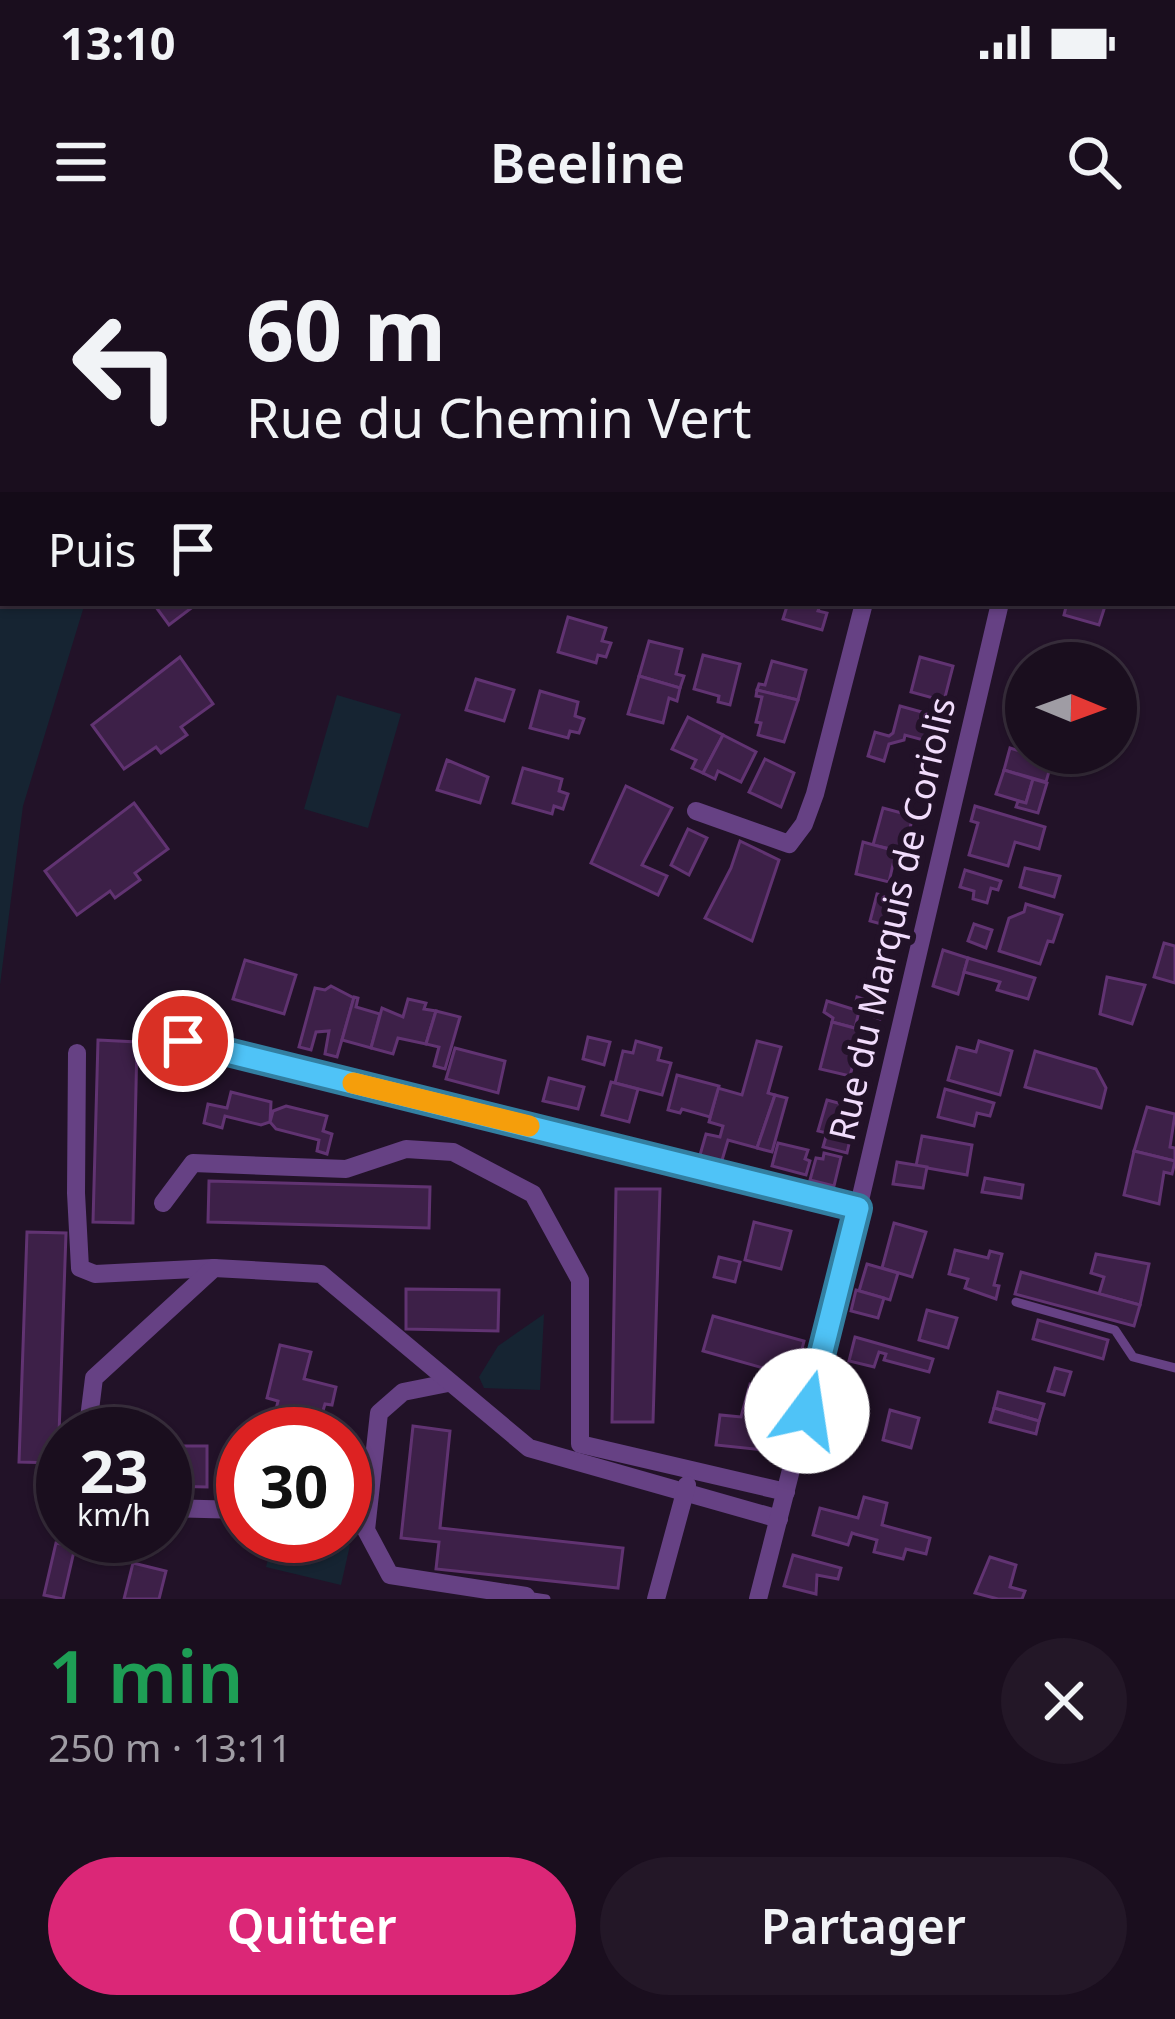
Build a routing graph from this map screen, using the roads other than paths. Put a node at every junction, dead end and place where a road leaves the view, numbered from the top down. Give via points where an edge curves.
1 (863, 606) edge
2 (999, 606) edge
3 (696, 812) dead end
4 (183, 1041) dead end
5 (77, 1052) dead end
6 (163, 1203) dead end
7 (858, 1208) junction
8 (214, 1268) junction
9 (1016, 1302) dead end
10 (1175, 1368) edge
11 (448, 1383) junction
12 (90, 1407) edge
13 (578, 1452) junction
14 (691, 1469) junction
15 (372, 1474) edge
16 (685, 1492) junction
17 (786, 1492) junction
18 (779, 1519) junction
19 (372, 1543) edge
20 (526, 1596) joint
21 (546, 1599) edge
22 (656, 1599) edge
23 (758, 1599) edge

1 - 3 street via 815,794 789,844
2 - 7 street, Rue du Marquis de Coriolis
4 - 7 street
5 - 8 street via 80,1268
6 - 13 street via 193,1163 346,1168 406,1149 453,1152 533,1194 580,1280
7 - 17 street, Rue du Marquis de Coriolis
8 - 11 street via 321,1274
8 - 12 street via 94,1378
9 - 10 lane via 1114,1330 1133,1357
11 - 13 street via 529,1448
11 - 15 street via 403,1392 379,1413
13 - 14 street
13 - 16 street
14 - 16 street
14 - 17 street
16 - 18 street
16 - 22 street
17 - 18 street, Rue du Marquis de Coriolis
18 - 23 street, Rue du Marquis de Coriolis
19 - 20 street via 390,1575
20 - 21 lane

